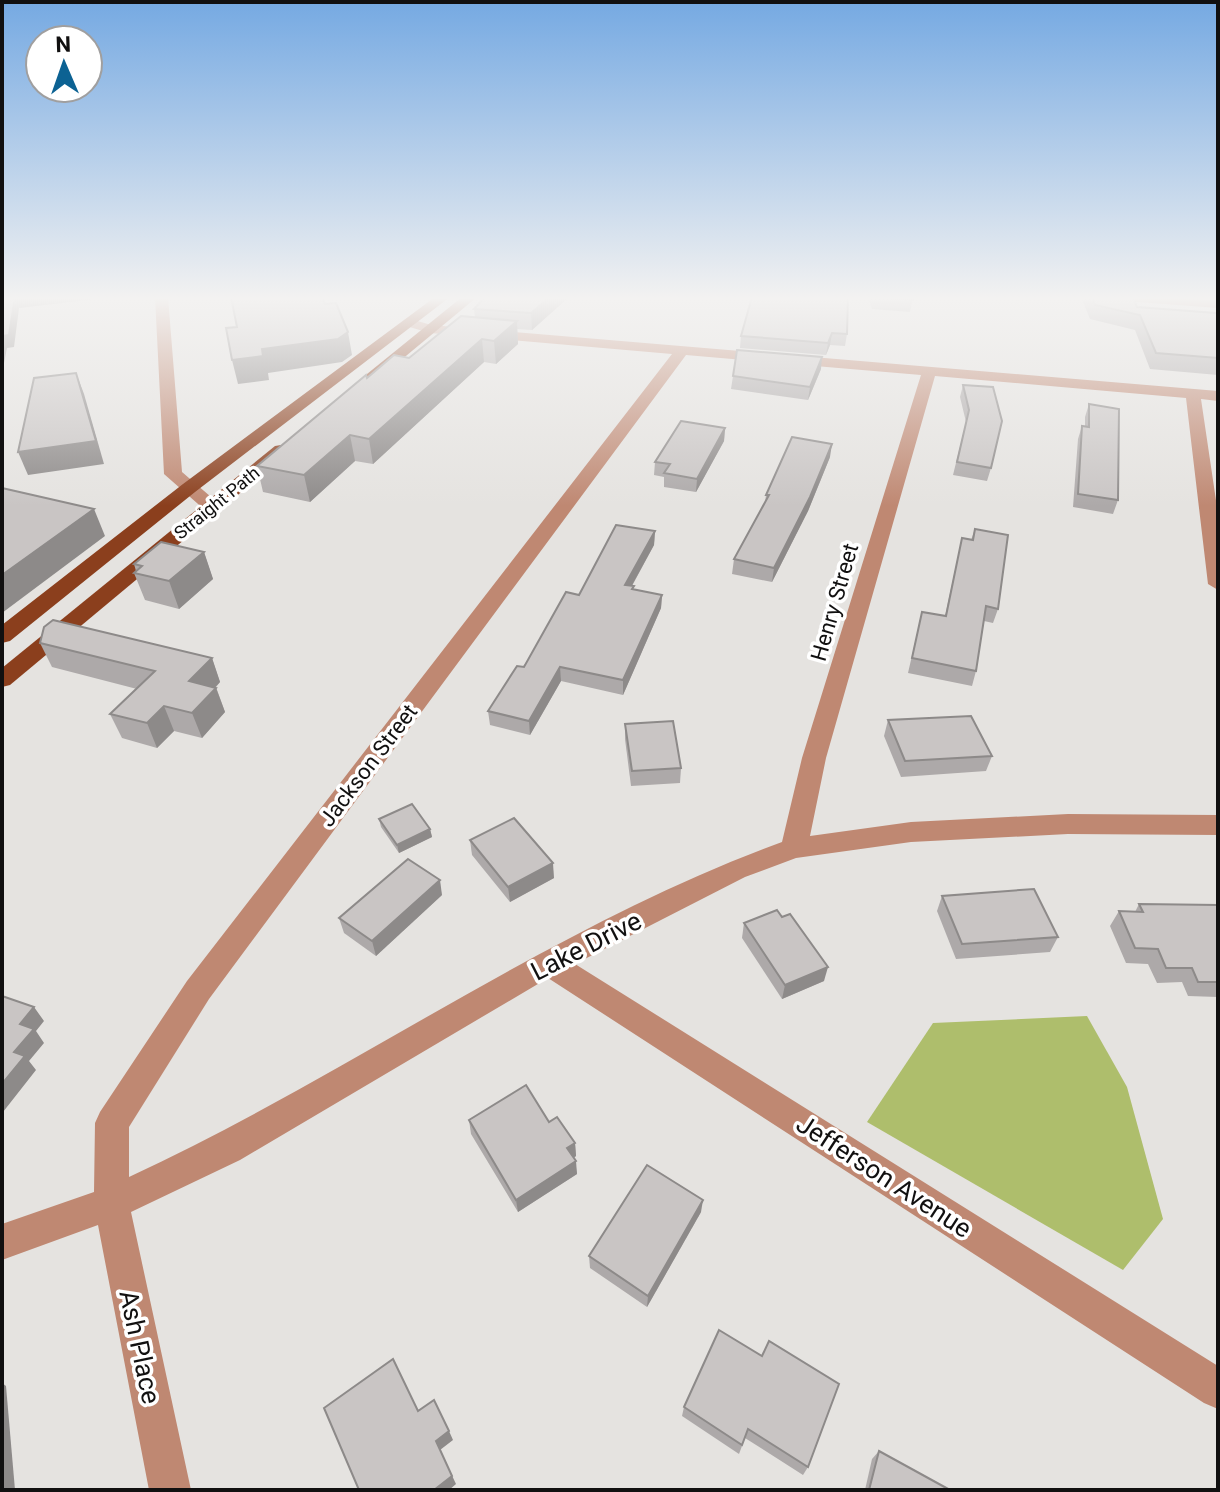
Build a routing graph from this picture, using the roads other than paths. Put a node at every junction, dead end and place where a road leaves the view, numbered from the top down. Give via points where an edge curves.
1 (166, 367) edge
2 (352, 367) edge
3 (383, 367) edge
4 (669, 367) edge
5 (869, 367) edge
6 (929, 372) junction
7 (362, 384) edge
8 (1193, 394) junction
9 (1218, 396) edge
10 (291, 442) edge
11 (189, 488) junction
12 (212, 507) junction
13 (1218, 584) edge
14 (2, 636) edge
15 (2, 680) edge
16 (1218, 825) edge
17 (794, 848) junction
18 (549, 963) junction
19 (111, 1203) junction
20 (2, 1242) edge
21 (1218, 1389) edge
22 (170, 1490) edge

1 - 11 street via 173,474
2 - 11 main road, Straight Path
3 - 7 main road
4 - 19 street, Jackson Street via 198,990 112,1123
5 - 6 street
6 - 8 street
6 - 17 street, Henry Street via 818,743
8 - 9 street
8 - 13 street
10 - 12 main road, Straight Path
11 - 12 street
11 - 14 main road, Straight Path
12 - 15 main road, Straight Path
16 - 17 street, Lake Drive via 1068,824 911,832
17 - 18 street, Lake Drive via 735,870
18 - 19 street, Lake Drive via 228,1148
18 - 21 street, Jefferson Avenue
19 - 20 street, Lake Drive
19 - 22 street, Ash Place

